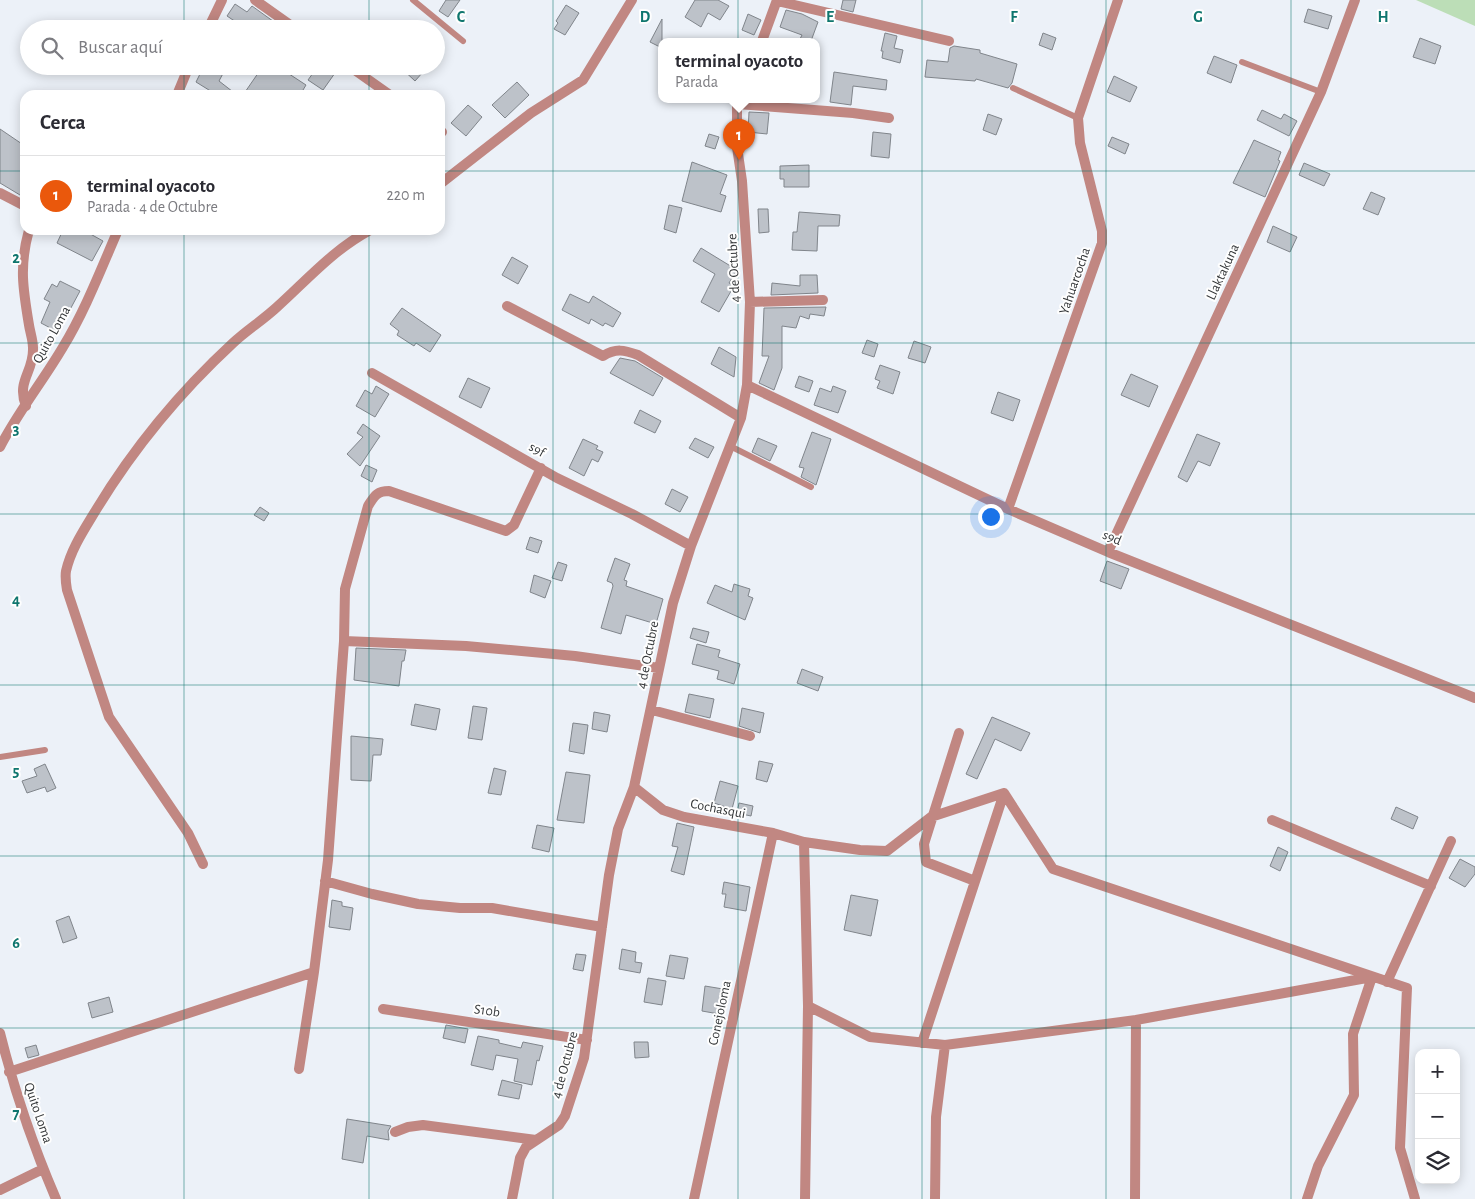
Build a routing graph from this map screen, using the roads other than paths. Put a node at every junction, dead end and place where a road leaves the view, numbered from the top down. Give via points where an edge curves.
1 (222, 0) edge
2 (255, 0) edge
3 (413, 0) edge
4 (632, 0) edge
5 (777, 0) edge
6 (1118, 0) edge
7 (1354, 0) edge
8 (212, 20) edge
9 (283, 20) edge
10 (437, 20) edge
11 (445, 26) edge
12 (763, 38) edge
13 (463, 41) dead end
14 (949, 41) dead end
15 (1242, 62) dead end
16 (185, 75) edge
17 (362, 75) edge
18 (1013, 88) dead end
19 (179, 90) edge
20 (383, 90) edge
21 (1321, 92) junction
22 (738, 103) edge
23 (749, 103) edge
24 (890, 118) dead end
25 (1078, 118) junction
26 (445, 180) edge
27 (0, 193) edge
28 (20, 203) edge
29 (28, 235) edge
30 (116, 235) edge
31 (362, 235) edge
32 (823, 300) dead end
33 (750, 302) junction
34 (508, 306) dead end
35 (372, 373) dead end
36 (747, 385) junction
37 (26, 406) junction
38 (741, 418) junction
39 (730, 446) junction
40 (0, 447) edge
41 (541, 468) junction
42 (811, 487) dead end
43 (1008, 509) junction
44 (691, 546) junction
45 (1108, 552) junction
46 (344, 641) junction
47 (659, 668) junction
48 (1475, 698) edge
49 (652, 710) junction
50 (959, 734) dead end
51 (750, 736) dead end
52 (45, 750) dead end
53 (0, 757) edge
54 (634, 787) junction
55 (1004, 793) junction
56 (931, 817) junction
57 (1272, 820) dead end
58 (773, 833) junction
59 (1451, 841) dead end
60 (804, 842) junction
61 (203, 864) dead end
62 (326, 881) junction
63 (975, 881) junction
64 (1431, 886) junction
65 (602, 927) junction
66 (314, 972) junction
67 (1372, 977) junction
68 (1387, 982) junction
69 (808, 1006) junction
70 (382, 1009) dead end
71 (1136, 1020) junction
72 (0, 1033) edge
73 (587, 1040) junction
74 (922, 1043) junction
75 (945, 1045) junction
76 (299, 1069) dead end
77 (10, 1072) junction
78 (396, 1132) dead end
79 (536, 1140) junction
80 (43, 1169) junction
81 (0, 1190) edge
82 (56, 1199) edge
83 (512, 1199) edge
84 (694, 1199) edge
85 (805, 1199) edge
86 (935, 1199) edge
87 (1135, 1199) edge
88 (1307, 1199) edge
89 (1414, 1199) edge

1 - 8 street
2 - 9 street
3 - 10 lane
4 - 26 street via 583,80 531,113
5 - 12 street
5 - 14 street
6 - 25 street, Yahuarcocha
7 - 21 street, Llaktakuna
11 - 13 lane
15 - 21 lane
16 - 19 street
17 - 20 street
18 - 25 lane
21 - 45 street, Llaktakuna
22 - 33 street, 4 de Octubre via 737,147
23 - 24 street
25 - 43 street, Yahuarcocha via 1080,143 1102,231 1102,243
27 - 28 street
29 - 37 street via 21,267 33,348 31,366 21,394
30 - 37 street, Quito Loma via 64,346
31 - 61 street via 336,252 277,308 233,343 154,427 109,489 76,543 66,573 66,590 109,717 188,833
32 - 33 street
33 - 36 street, 4 de Octubre
34 - 38 street via 603,356 612,350 638,355
35 - 41 street, s9f
36 - 38 street, 4 de Octubre
36 - 43 street, s9d
37 - 40 street, Quito Loma via 15,418
38 - 39 street, 4 de Octubre
39 - 42 lane
39 - 44 street, 4 de Octubre
41 - 44 street, s9f
41 - 46 street via 514,525 506,530 388,491 375,494 368,506 344,589
43 - 45 street, s9d
44 - 47 street, 4 de Octubre via 673,603
45 - 48 street, s9d
46 - 47 street via 466,646
46 - 62 street
47 - 49 street, 4 de Octubre
49 - 51 street
49 - 54 street, 4 de Octubre
50 - 56 street
52 - 53 lane
54 - 58 street, Cochasqui via 663,810 684,817
54 - 65 street, 4 de Octubre via 618,829
55 - 56 street
55 - 63 street
55 - 67 street via 1053,870
56 - 60 street, Cochasqui via 887,851
56 - 63 street via 924,844 926,862
57 - 64 street
58 - 60 street, Cochasqui
58 - 84 street, Conejoloma
59 - 64 street
60 - 69 street
62 - 65 street via 418,904 492,908
62 - 66 street
63 - 74 street
64 - 68 street
65 - 73 street, 4 de Octubre
66 - 76 street
66 - 77 street
67 - 68 street
67 - 71 street
67 - 88 street via 1353,1034 1354,1095 1318,1166
68 - 89 street via 1407,988 1400,1148
69 - 74 street via 870,1037
69 - 85 street
70 - 73 street, S10b
71 - 75 street
71 - 87 street
72 - 77 street, Quito Loma
73 - 79 street, 4 de Octubre via 565,1116
74 - 75 street
75 - 86 street via 936,1117
77 - 80 street, Quito Loma
78 - 79 street via 423,1126
79 - 83 street, 4 de Octubre via 526,1147 520,1158
80 - 81 street
80 - 82 street, Quito Loma

